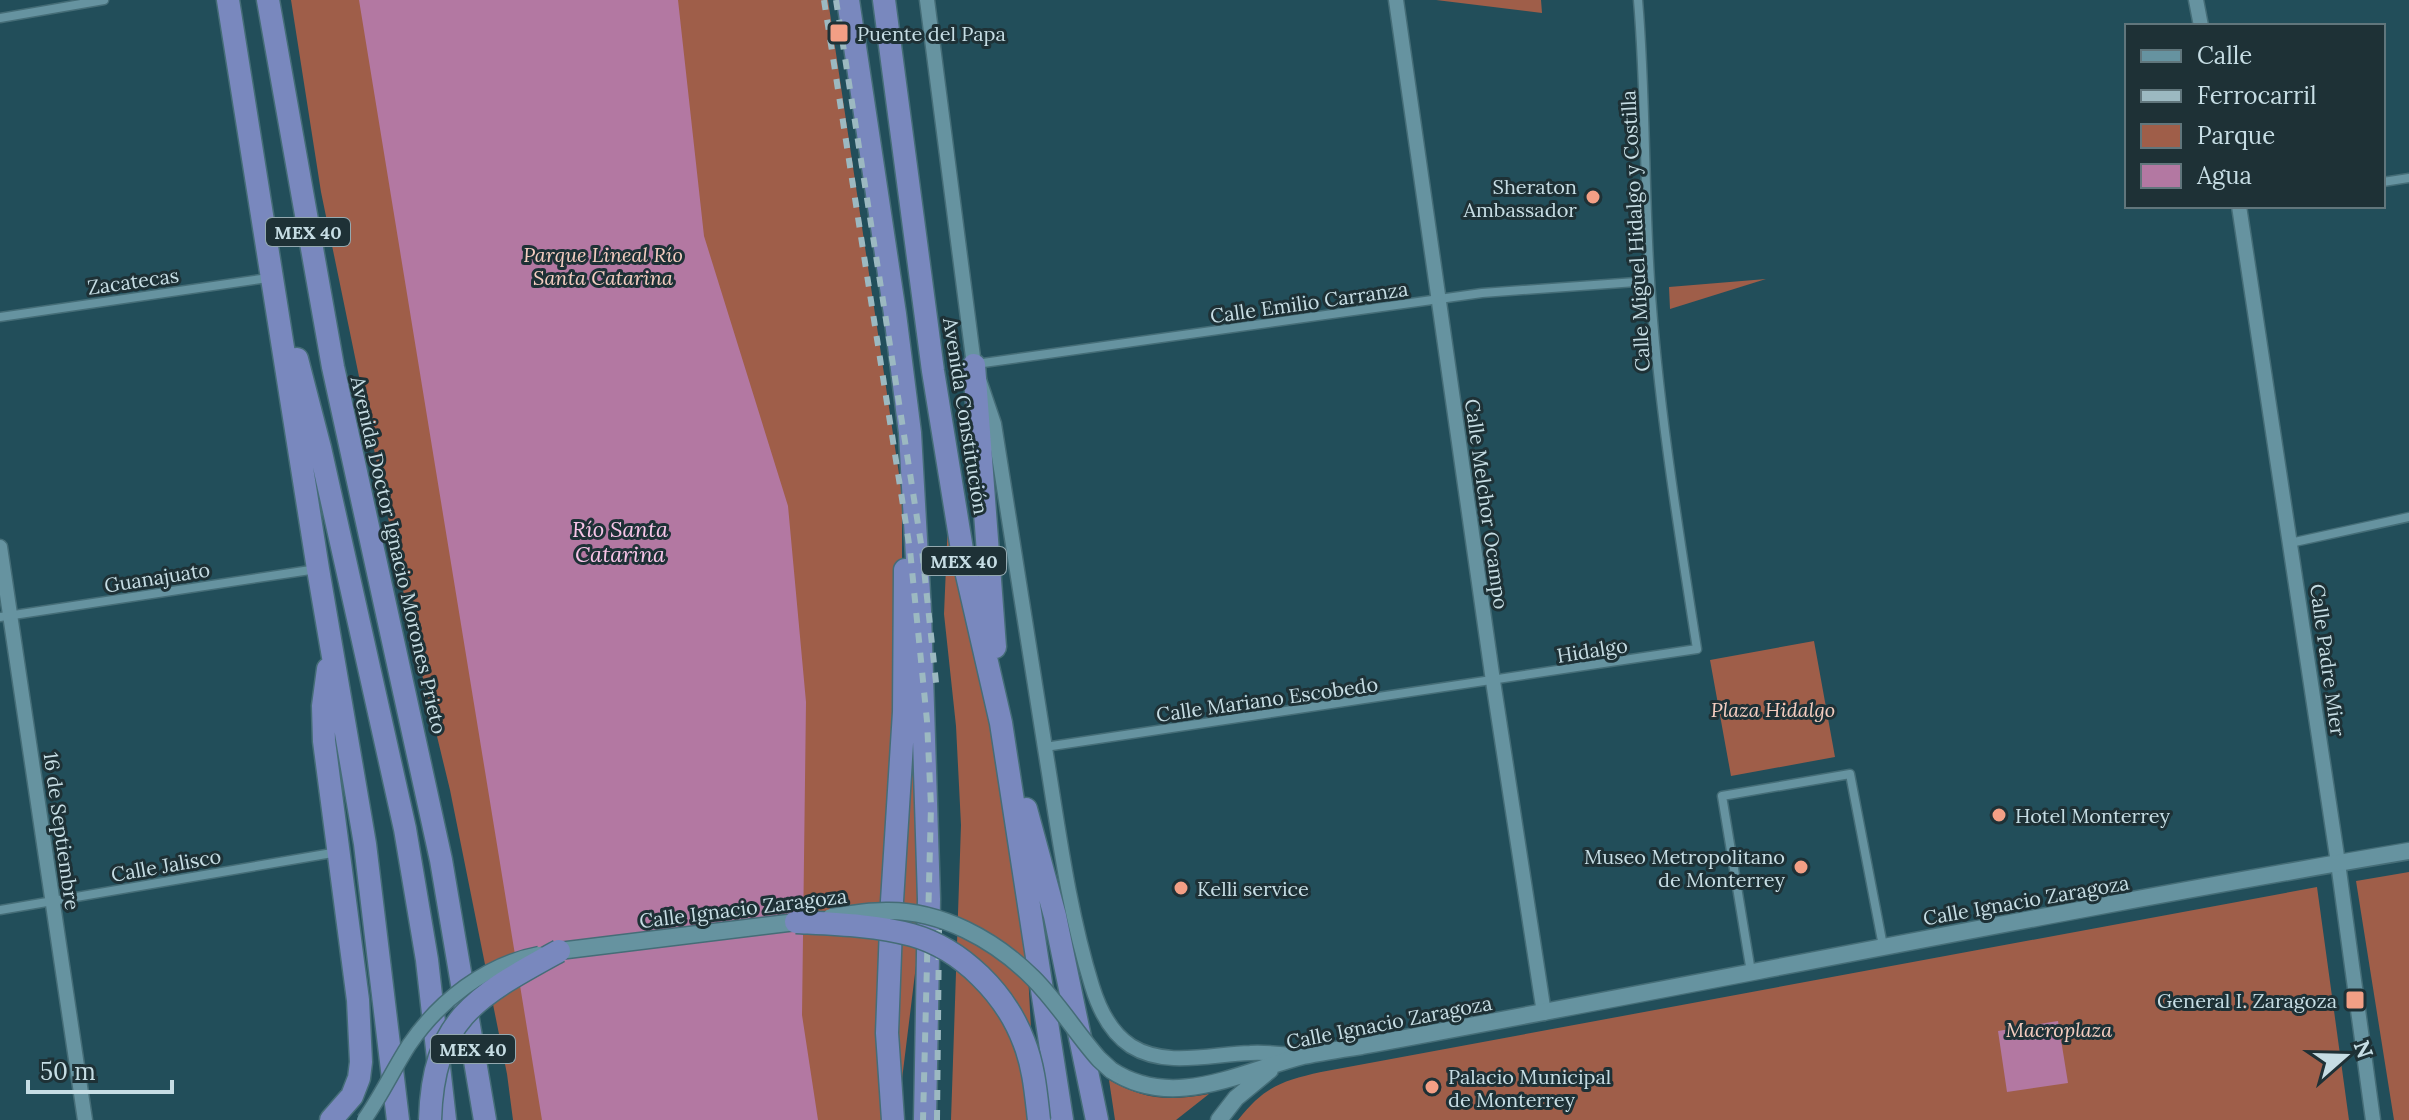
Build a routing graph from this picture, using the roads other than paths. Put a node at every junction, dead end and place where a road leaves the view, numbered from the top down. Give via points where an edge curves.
1 (104, 0) edge
2 (228, 0) edge
3 (268, 0) edge
4 (848, 0) edge
5 (884, 0) edge
6 (927, 0) edge
7 (1396, 0) edge
8 (1638, 0) edge
9 (2196, 0) edge
10 (0, 18) edge
11 (2201, 24) edge
12 (2409, 178) edge
13 (2385, 182) edge
14 (2240, 208) edge
15 (271, 277) junction
16 (1650, 281) junction
17 (1438, 300) junction
18 (0, 317) edge
19 (974, 365) junction
20 (910, 433) junction
21 (2409, 517) edge
22 (2290, 543) junction
23 (0, 547) edge
24 (318, 569) junction
25 (5, 616) edge
26 (331, 644) junction
27 (1697, 649) joint
28 (1493, 681) junction
29 (1001, 723) junction
30 (1045, 747) junction
31 (2409, 851) edge
32 (338, 852) junction
33 (2338, 863) junction
34 (52, 901) junction
35 (0, 910) edge
36 (796, 922) junction
37 (1883, 946) junction
38 (559, 951) junction
39 (1751, 972) junction
40 (1544, 1013) junction
41 (1303, 1056) junction
42 (1278, 1064) junction
43 (85, 1120) edge
44 (331, 1120) edge
45 (364, 1120) edge
46 (398, 1120) edge
47 (430, 1120) edge
48 (445, 1120) edge
49 (485, 1120) edge
50 (893, 1120) edge
51 (925, 1120) edge
52 (1039, 1120) edge
53 (1062, 1120) edge
54 (1097, 1120) edge
55 (1219, 1120) edge
56 (2373, 1120) edge

1 - 10 street
2 - 15 highway, MEX 40
3 - 49 highway, Avenida Doctor Ignacio Morones Prieto / MEX 40 via 333,367 441,860
4 - 20 highway, MEX 40
5 - 29 highway, Avenida Constitución / MEX 40 via 933,371 964,562
6 - 19 street
7 - 17 street, Calle Melchor Ocampo
8 - 16 street, Calle Miguel Hidalgo y Costilla
9 - 11 street
12 - 13 street
14 - 22 street, Calle Padre Mier
15 - 18 street, Zacatecas
15 - 24 highway, MEX 40
15 - 48 highway via 320,448 405,829
16 - 17 street, Calle Emilio Carranza
16 - 27 street, Calle Miguel Hidalgo y Costilla via 1663,429
17 - 19 street, Calle Emilio Carranza
17 - 28 street, Calle Melchor Ocampo
19 - 29 highway
19 - 30 street via 994,424
20 - 50 highway via 904,712 887,1033
20 - 51 highway, MEX 40 via 929,884
21 - 22 street
22 - 33 street, Calle Padre Mier
23 - 25 street, 16 de Septiembre
24 - 25 street, Guanajuato
24 - 26 highway, MEX 40
25 - 34 street, 16 de Septiembre
26 - 32 highway via 324,741
26 - 46 highway, MEX 40 via 365,844
27 - 28 street, Hidalgo
28 - 30 street, Calle Mariano Escobedo
28 - 40 street, Calle Melchor Ocampo
29 - 53 highway, Avenida Constitución / MEX 40
29 - 54 highway via 1055,916
30 - 41 street via 1092,987 1118,1036 1143,1052 1171,1058
31 - 33 main road, Calle Ignacio Zaragoza
32 - 34 street, Calle Jalisco
32 - 44 highway via 361,1062 352,1096
33 - 37 main road, Calle Ignacio Zaragoza
33 - 56 street, Calle Padre Mier
34 - 35 street, Calle Jalisco
34 - 43 street, 16 de Septiembre
36 - 38 main road, Calle Ignacio Zaragoza
36 - 42 main road, Calle Ignacio Zaragoza, bridge via 897,911 970,931 1033,978 1111,1070 1141,1084 1181,1089
36 - 52 highway, bridge via 882,928 915,936 971,968 998,996 1024,1040
37 - 39 main road, Calle Ignacio Zaragoza
37 - 39 street via 1850,774 1722,796
38 - 45 street, Calle Ignacio Zaragoza, bridge via 504,965 450,999 410,1044
38 - 47 highway, bridge via 497,985 462,1016 436,1061
39 - 40 main road, Calle Ignacio Zaragoza
40 - 41 main road, Calle Ignacio Zaragoza
41 - 42 main road, Calle Ignacio Zaragoza
42 - 55 main road via 1236,1098

